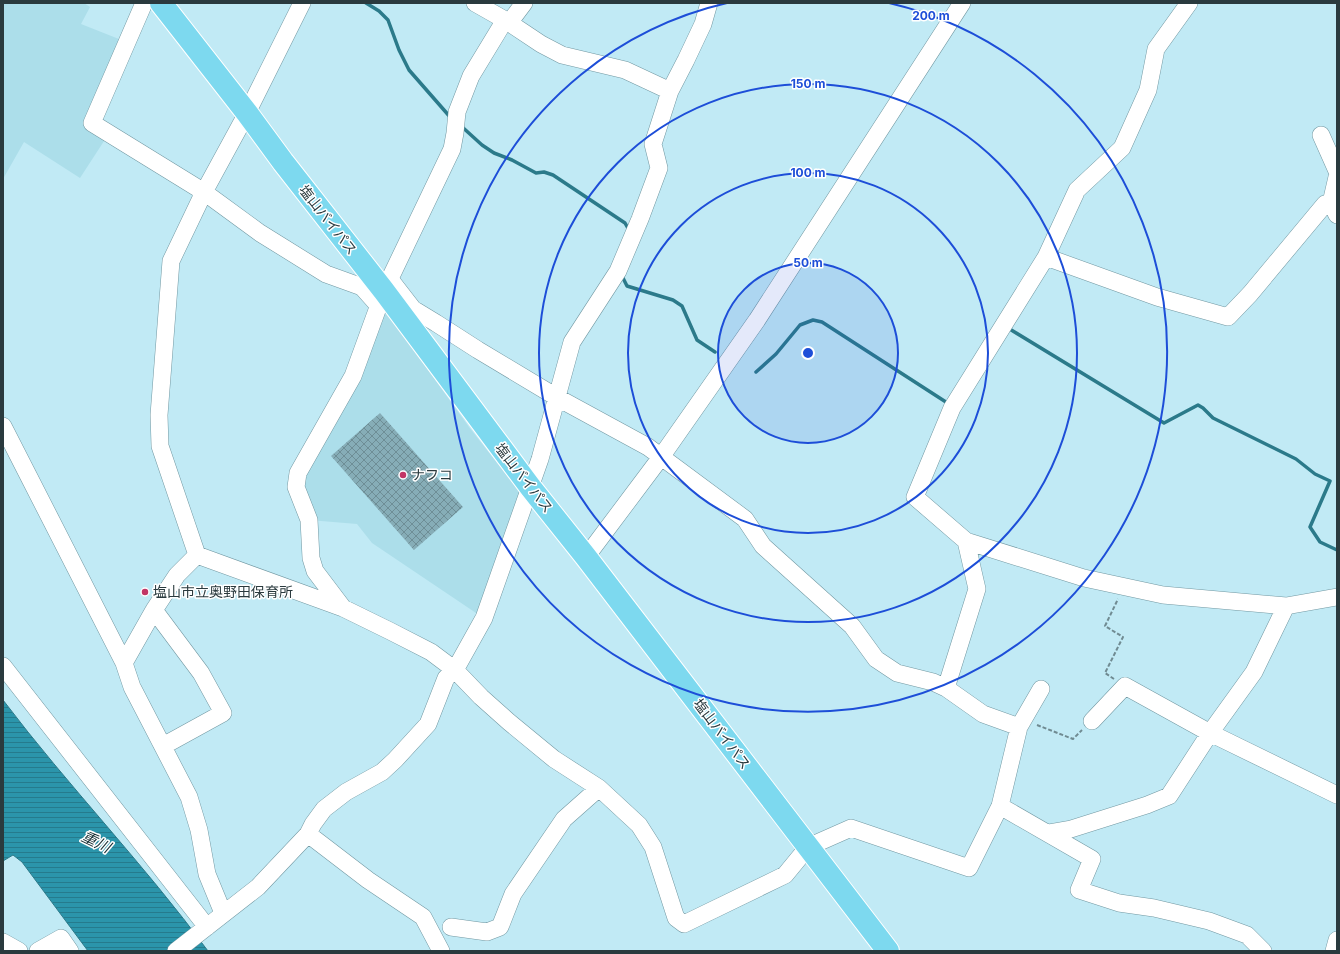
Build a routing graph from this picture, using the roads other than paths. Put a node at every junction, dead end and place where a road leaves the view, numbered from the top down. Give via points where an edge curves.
1 (144, 3) edge
2 (161, 3) edge
3 (302, 3) edge
4 (475, 3) edge
5 (524, 3) edge
6 (709, 3) edge
7 (962, 3) edge
8 (1189, 3) edge
9 (507, 22) junction
10 (670, 91) junction
11 (247, 114) junction
12 (1321, 135) dead end
13 (1337, 171) edge
14 (1337, 177) edge
15 (204, 192) junction
16 (1334, 209) edge
17 (1046, 257) junction
18 (384, 291) junction
19 (558, 398) junction
20 (3, 426) edge
21 (661, 458) junction
22 (531, 488) junction
23 (966, 540) junction
24 (197, 555) junction
25 (586, 557) junction
26 (1337, 598) edge
27 (1286, 606) junction
28 (343, 608) junction
29 (154, 610) junction
30 (124, 663) junction
31 (3, 666) edge
32 (455, 670) junction
33 (946, 688) junction
34 (1041, 689) dead end
35 (1092, 721) road end
36 (1022, 724) junction
37 (1210, 733) junction
38 (163, 746) junction
39 (599, 788) junction
40 (1337, 795) edge
41 (1000, 806) junction
42 (308, 834) junction
43 (1048, 834) junction
44 (808, 847) junction
45 (223, 913) junction
46 (206, 927) junction
47 (451, 927) dead end
48 (1337, 940) edge
49 (3, 942) edge
50 (19, 951) edge
51 (38, 951) edge
52 (70, 951) edge
53 (176, 951) edge
54 (441, 951) edge
55 (888, 951) edge
56 (1263, 951) edge
57 (1334, 951) edge

1 - 15 street via 92,123
2 - 11 highway, 塩山バイパス
3 - 11 street
4 - 9 street
5 - 9 street
6 - 10 street via 703,24
7 - 21 street via 757,320
8 - 17 street via 1156,49 1148,90 1122,148 1077,190
9 - 10 street via 562,55 625,70
9 - 18 street via 476,66 457,112 452,149
10 - 19 street via 653,144 659,168 618,271 572,342
11 - 15 street
11 - 18 highway, 塩山バイパス
12 - 13 street
14 - 16 street
15 - 18 street via 260,233 326,274 362,287
15 - 24 street via 171,261 158,415 160,446
16 - 17 street via 1325,204 1228,317 1157,297
17 - 23 street via 952,408 915,498
18 - 19 street
18 - 22 highway, 塩山バイパス
18 - 28 street via 353,376 298,473 296,487 309,520 311,558 315,571
19 - 21 street via 648,447
19 - 22 street
20 - 30 street
21 - 25 street
21 - 33 street via 746,519 763,546 852,626 876,659 898,673
22 - 25 highway, 塩山バイパス
22 - 32 street via 484,618
23 - 27 street via 1078,576 1124,587 1163,595
23 - 33 street via 977,589
24 - 28 street
24 - 29 street via 177,575
25 - 44 highway, 塩山バイパス
26 - 27 street
27 - 37 street via 1254,672
28 - 32 street via 431,652
29 - 30 street
29 - 38 street via 201,673 223,713
30 - 38 street via 132,687
31 - 46 street
32 - 39 street via 481,697 554,759
32 - 42 street via 446,678 428,724 396,760 382,772 346,792 324,809
33 - 36 street via 983,714
34 - 36 street
35 - 37 street via 1125,686
36 - 41 street
37 - 40 street
37 - 43 street via 1169,796 1071,829
38 - 45 street via 189,797 199,830 207,874
39 - 44 street via 639,825 653,847 676,918 684,924 786,875
39 - 47 street via 564,819 513,894 500,927 487,932
41 - 43 street
41 - 44 street via 969,868 851,828
42 - 45 street via 258,887
42 - 54 street via 368,880 423,917
43 - 56 street via 1092,859 1079,890 1119,903 1209,921 1246,935
44 - 55 highway, 塩山バイパス
45 - 46 street
46 - 53 street
48 - 57 street
49 - 50 street
51 - 52 street via 61,938

